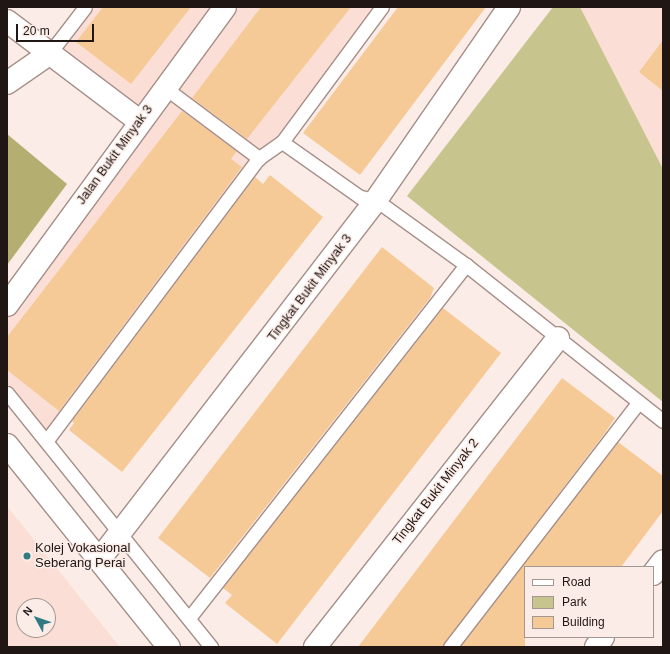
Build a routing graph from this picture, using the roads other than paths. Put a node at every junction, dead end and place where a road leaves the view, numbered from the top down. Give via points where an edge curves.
1 (85, 7) edge
2 (225, 7) edge
3 (382, 7) edge
4 (509, 7) edge
5 (7, 21) edge
6 (50, 54) junction
7 (7, 83) edge
8 (164, 87) junction
9 (139, 121) junction
10 (282, 142) junction
11 (259, 158) junction
12 (376, 200) junction
13 (466, 265) junction
14 (7, 305) edge
15 (558, 338) junction
16 (7, 393) edge
17 (638, 403) junction
18 (663, 421) edge
19 (48, 440) junction
20 (7, 445) edge
21 (122, 534) junction
22 (99, 560) junction
23 (663, 561) edge
24 (654, 573) edge
25 (189, 618) junction
26 (603, 638) edge
27 (169, 647) edge
28 (211, 647) edge
29 (315, 647) edge
30 (450, 647) edge
31 (596, 647) edge

1 - 6 lane
2 - 8 street, Jalan Bukit Minyak 3
3 - 10 lane
4 - 12 street, Tingkat Bukit Minyak 3
5 - 6 street
6 - 7 street
6 - 9 street
8 - 9 street, Jalan Bukit Minyak 3
8 - 11 lane
9 - 14 street, Jalan Bukit Minyak 3
10 - 11 lane
10 - 12 lane via 360,197
11 - 19 lane
12 - 13 lane
12 - 21 street, Tingkat Bukit Minyak 3
13 - 15 lane
13 - 25 lane
15 - 17 lane
15 - 29 street, Tingkat Bukit Minyak 2
16 - 19 lane
17 - 18 lane
17 - 30 lane
19 - 21 lane
20 - 22 street
21 - 22 street, Tingkat Bukit Minyak 3
21 - 25 lane
22 - 27 street
23 - 24 street
25 - 28 lane
26 - 31 street

